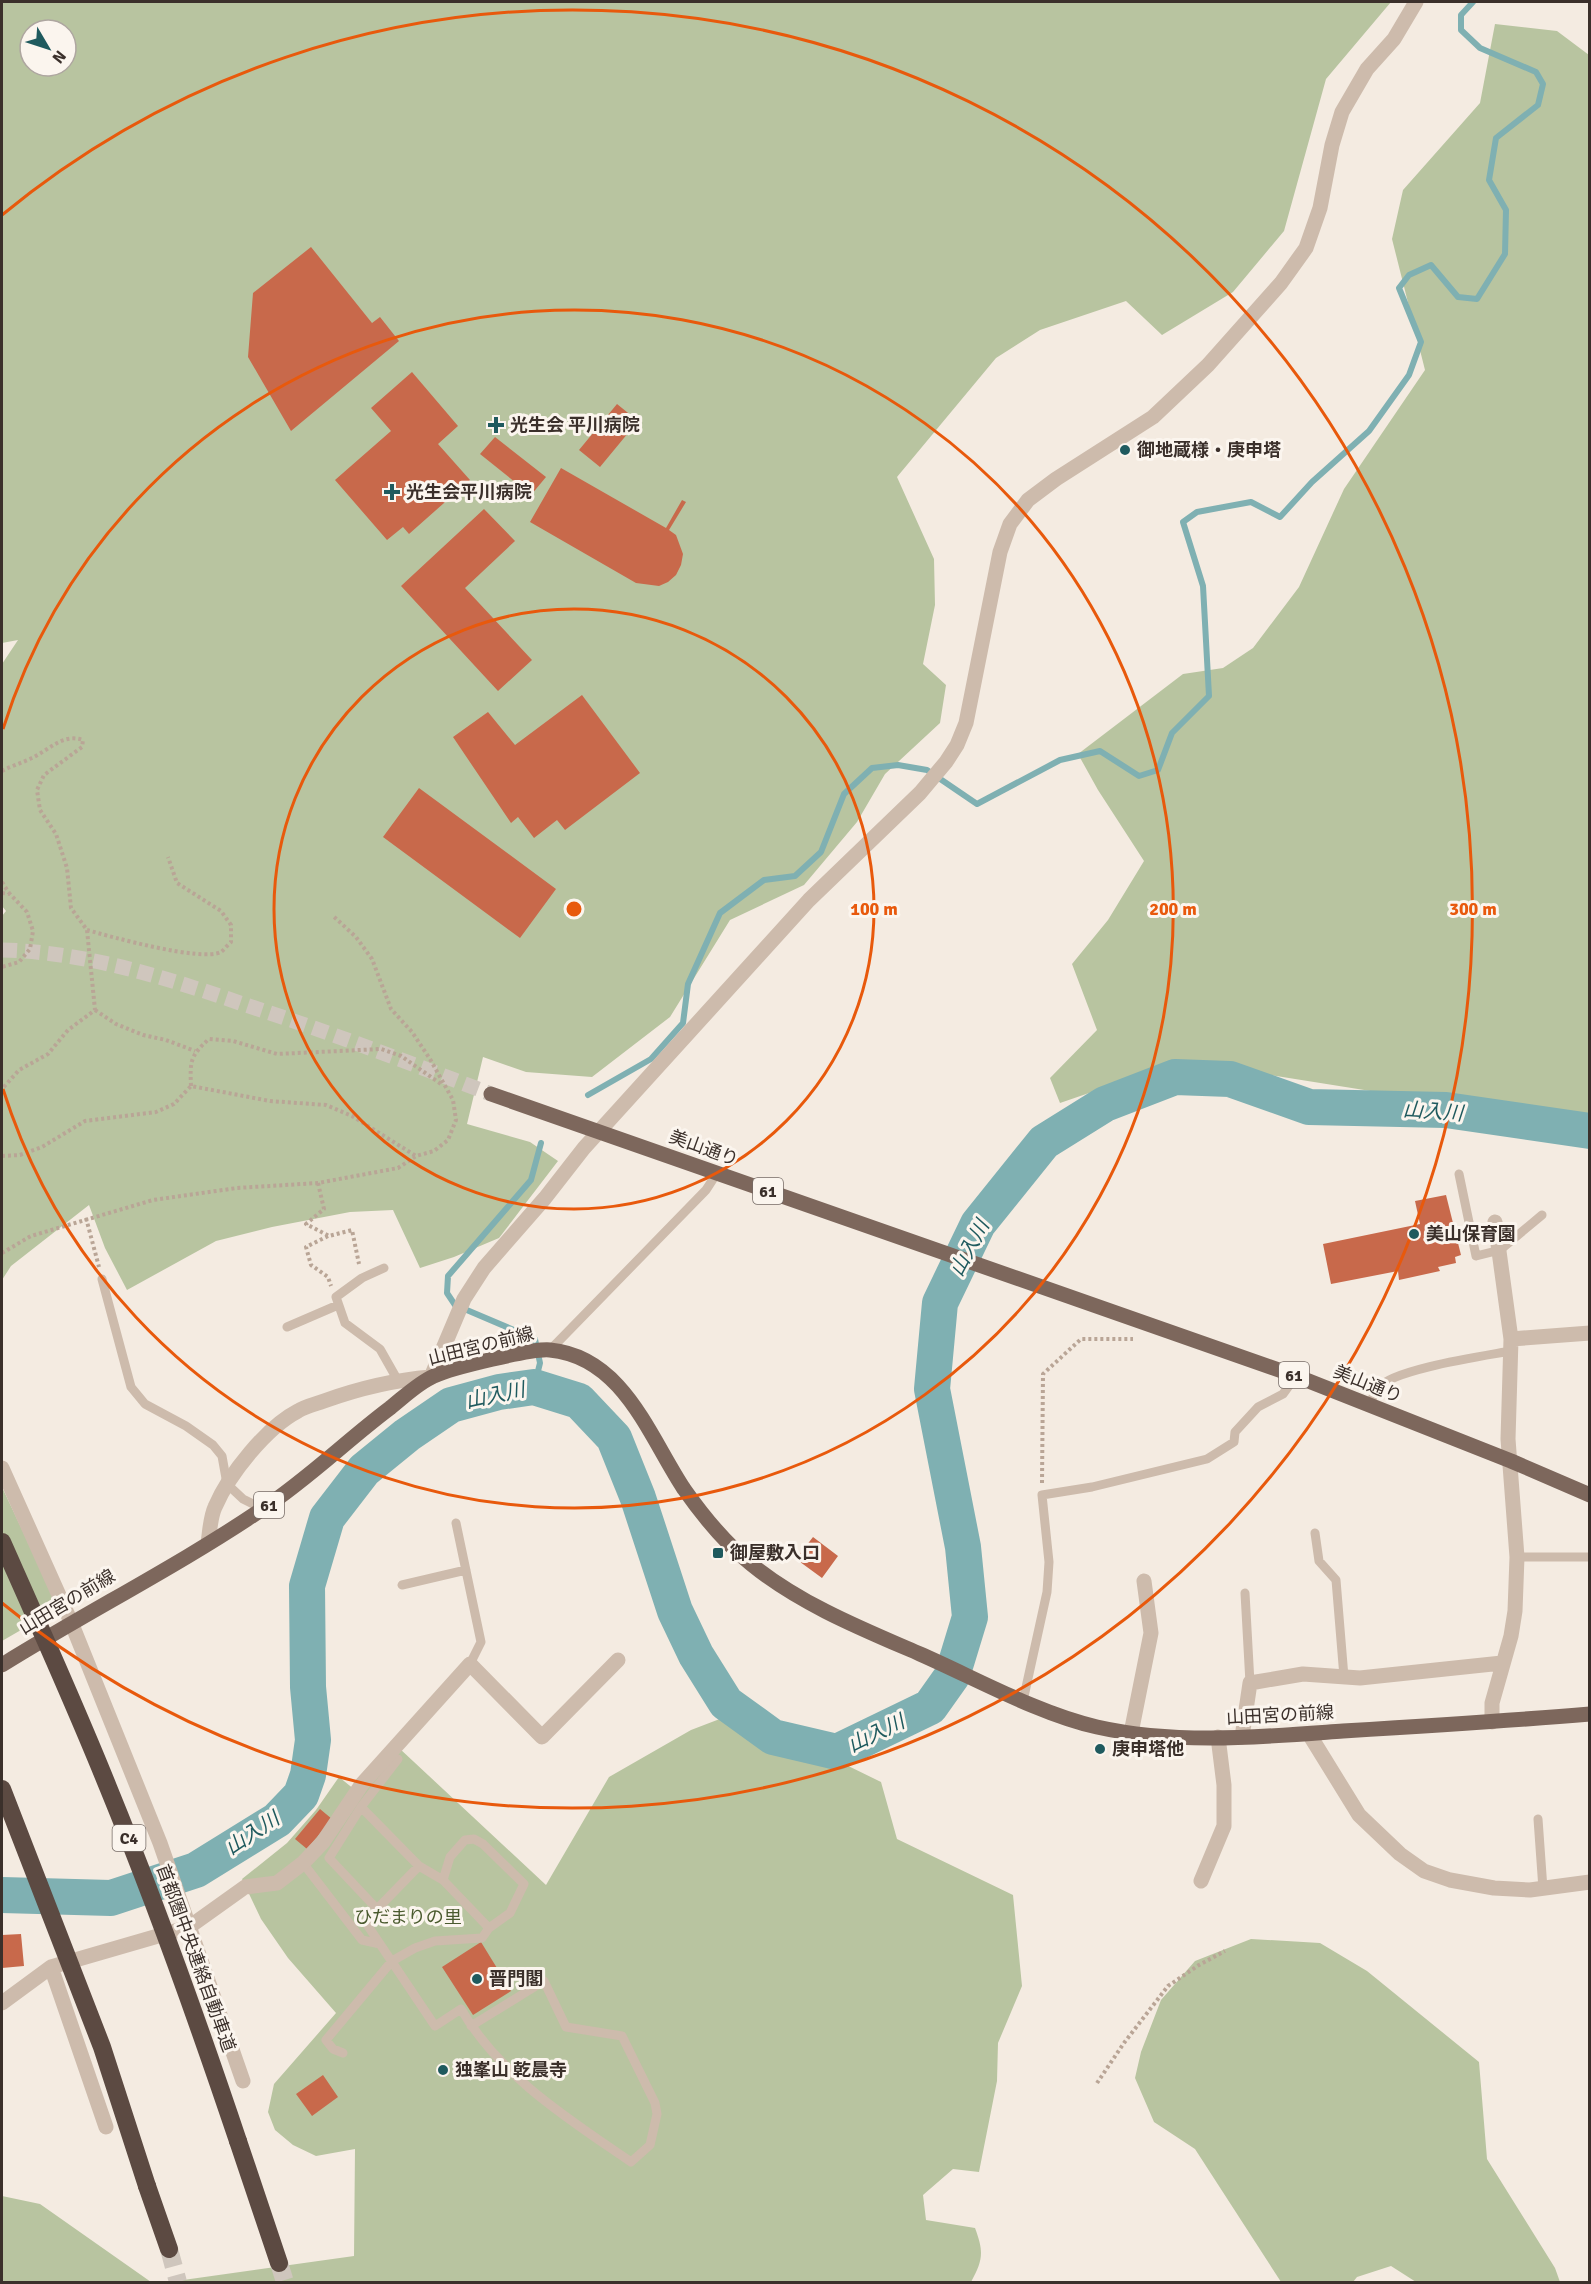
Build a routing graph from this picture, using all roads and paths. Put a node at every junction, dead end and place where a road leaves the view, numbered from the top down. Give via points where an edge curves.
1 (1416, 3) edge
2 (2, 771) edge
3 (168, 857) dead end
4 (2, 882) edge
5 (2, 893) edge
6 (10, 894) junction
7 (332, 915) dead end
8 (87, 930) junction
9 (2, 967) edge
10 (95, 1010) junction
11 (195, 1051) junction
12 (443, 1085) junction
13 (191, 1086) junction
14 (2, 1089) edge
15 (491, 1094) tunnel mouth
16 (599, 1132) junction
17 (2, 1155) edge
18 (416, 1156) junction
19 (717, 1173) junction
20 (1459, 1174) dead end
21 (318, 1183) junction
22 (1542, 1215) dead end
23 (87, 1218) junction
24 (1495, 1222) dead end
25 (329, 1236) junction
26 (1500, 1250) junction
27 (356, 1251) dead end
28 (2, 1253) edge
29 (384, 1268) dead end
30 (102, 1279) joint
31 (337, 1301) junction
32 (286, 1327) dead end
33 (1590, 1333) edge
34 (1133, 1339) dead end
35 (1511, 1345) junction
36 (542, 1350) junction
37 (1296, 1376) junction
38 (431, 1377) junction
39 (397, 1379) junction
40 (1369, 1405) junction
41 (1511, 1461) junction
42 (2, 1468) edge
43 (227, 1484) junction
44 (1042, 1495) junction
45 (1590, 1495) edge
46 (263, 1509) junction
47 (456, 1523) dead end
48 (1315, 1533) dead end
49 (2, 1542) edge
50 (208, 1543) junction
51 (1517, 1557) junction
52 (1590, 1557) edge
53 (466, 1570) junction
54 (1144, 1581) dead end
55 (402, 1585) dead end
56 (1245, 1593) dead end
57 (71, 1622) junction
58 (618, 1660) dead end
59 (1503, 1663) junction
60 (470, 1664) junction
61 (2, 1665) edge
62 (1344, 1677) junction
63 (1250, 1683) junction
64 (1023, 1701) junction
65 (1590, 1714) edge
66 (1492, 1722) junction
67 (1131, 1733) junction
68 (1309, 1734) junction
69 (1218, 1737) junction
70 (1242, 1737) junction
71 (398, 1759) dead end
72 (2, 1789) edge
73 (361, 1808) junction
74 (1538, 1818) dead end
75 (303, 1863) junction
76 (419, 1866) junction
77 (443, 1880) junction
78 (1201, 1881) dead end
79 (1590, 1882) edge
80 (1543, 1889) junction
81 (377, 1909) junction
82 (189, 1927) junction
83 (489, 1928) junction
84 (380, 1944) junction
85 (1225, 1952) dead end
86 (392, 1961) junction
87 (51, 1967) junction
88 (2, 2003) edge
89 (471, 2026) junction
90 (343, 2053) dead end
91 (243, 2081) dead end
92 (1097, 2083) dead end
93 (106, 2127) dead end
94 (169, 2249) tunnel mouth
95 (279, 2262) tunnel mouth

1 - 16 street via 1394,39 1367,69 1342,112 1320,208 1306,248 1281,283 1208,365 1153,417 1056,479 1028,500 1010,524 1000,552 966,723 944,765 809,900
2 - 8 path via 56,743 75,737 83,740 82,747 44,775 36,790 40,810 56,834 67,868 71,908
3 - 8 path via 177,883 221,911 231,925 231,942 221,952 199,955
4 - 6 path
5 - 6 path
6 - 9 path via 27,912 33,931 30,949 19,962
7 - 12 path via 372,959 391,1009 430,1059
8 - 10 path
10 - 11 path via 116,1024
10 - 14 path via 68,1030 48,1054 19,1070
11 - 12 path via 209,1039 233,1041 277,1054 381,1049 401,1056
11 - 13 path via 190,1067
12 - 18 path via 453,1101 456,1120 448,1140 434,1151
13 - 17 path via 174,1104 156,1112 86,1120 42,1147 20,1155
13 - 18 path via 270,1101 326,1105 362,1121
15 - 16 main road, 美山通り / 61
16 - 19 main road, 美山通り / 61
16 - 38 street via 484,1268 464,1299
18 - 21 path via 398,1168
19 - 36 lane via 706,1190
19 - 37 main road, 美山通り / 61
20 - 26 lane via 1476,1256
21 - 23 path via 237,1188 153,1200
21 - 25 path via 324,1209 306,1224
22 - 26 lane
23 - 28 path via 31,1236
23 - 30 path
24 - 26 street
25 - 27 path via 352,1230
25 - 31 path via 306,1247 311,1265 328,1277
26 - 35 street
29 - 31 lane via 362,1278
30 - 43 lane via 131,1387 145,1404 213,1445 222,1456
31 - 32 lane
31 - 39 lane via 345,1323 380,1349
33 - 35 street
34 - 44 path via 1081,1339 1043,1374
35 - 40 lane via 1406,1373 1378,1387
35 - 41 street
36 - 38 main road, 山田宮の前線 / 61
36 - 64 main road, 山田宮の前線 via 590,1362 609,1376 626,1393 684,1489 714,1528 777,1584 858,1627
37 - 40 main road, 美山通り / 61
37 - 44 lane via 1283,1394 1258,1407 1235,1431 1234,1442 1207,1459
38 - 39 street, 61
38 - 46 main road, 山田宮の前線 / 61
39 - 43 street, 61 via 298,1411 254,1449
40 - 41 main road, 美山通り / 61
41 - 45 main road, 美山通り / 61
41 - 51 street
42 - 57 street
43 - 46 lane via 243,1499
43 - 50 street, 61 via 214,1508
44 - 64 lane via 1049,1562 1047,1592
46 - 50 main road, 山田宮の前線 / 61
47 - 53 lane
48 - 62 lane via 1319,1561 1336,1580
49 - 95 highway, 首都圏中央連絡自動車道 / C4, bridge via 129,1838
50 - 57 main road, 山田宮の前線 / 61
51 - 52 lane
51 - 59 street via 1515,1611
53 - 55 lane
53 - 60 lane via 481,1642
54 - 67 street via 1151,1633
56 - 63 lane
57 - 61 main road, 山田宮の前線 / 61
57 - 82 street via 160,1843
58 - 60 street via 542,1737
59 - 62 street
59 - 66 street via 1492,1703
60 - 75 street via 362,1784 323,1842
62 - 63 street via 1302,1674
63 - 70 street
64 - 67 main road, 山田宮の前線 via 1058,1716
65 - 66 main road, 山田宮の前線
66 - 68 main road, 山田宮の前線
67 - 69 main road, 山田宮の前線
68 - 70 main road, 山田宮の前線
68 - 80 street via 1359,1815 1424,1871 1494,1888
69 - 70 main road, 山田宮の前線
69 - 78 street via 1224,1826
71 - 73 lane
72 - 94 highway, bridge via 102,2047
73 - 76 lane
73 - 81 lane via 329,1858
74 - 80 lane
75 - 82 street via 277,1883 245,1887
75 - 84 lane via 362,1940
76 - 77 lane
76 - 81 lane
77 - 83 lane
77 - 83 lane via 450,1857 465,1840 474,1839 524,1884 510,1913
79 - 80 street
81 - 84 lane via 368,1926
82 - 87 street
82 - 91 street
83 - 86 lane via 482,1938 435,1941
84 - 86 lane
85 - 92 path via 1168,1986
86 - 89 lane via 435,2026 461,2009
86 - 90 lane via 326,2040
87 - 88 street
87 - 93 street
89 - 89 lane via 544,1981 566,2027 622,2036 655,2103 657,2114 650,2145 631,2162 550,2106 495,2056

